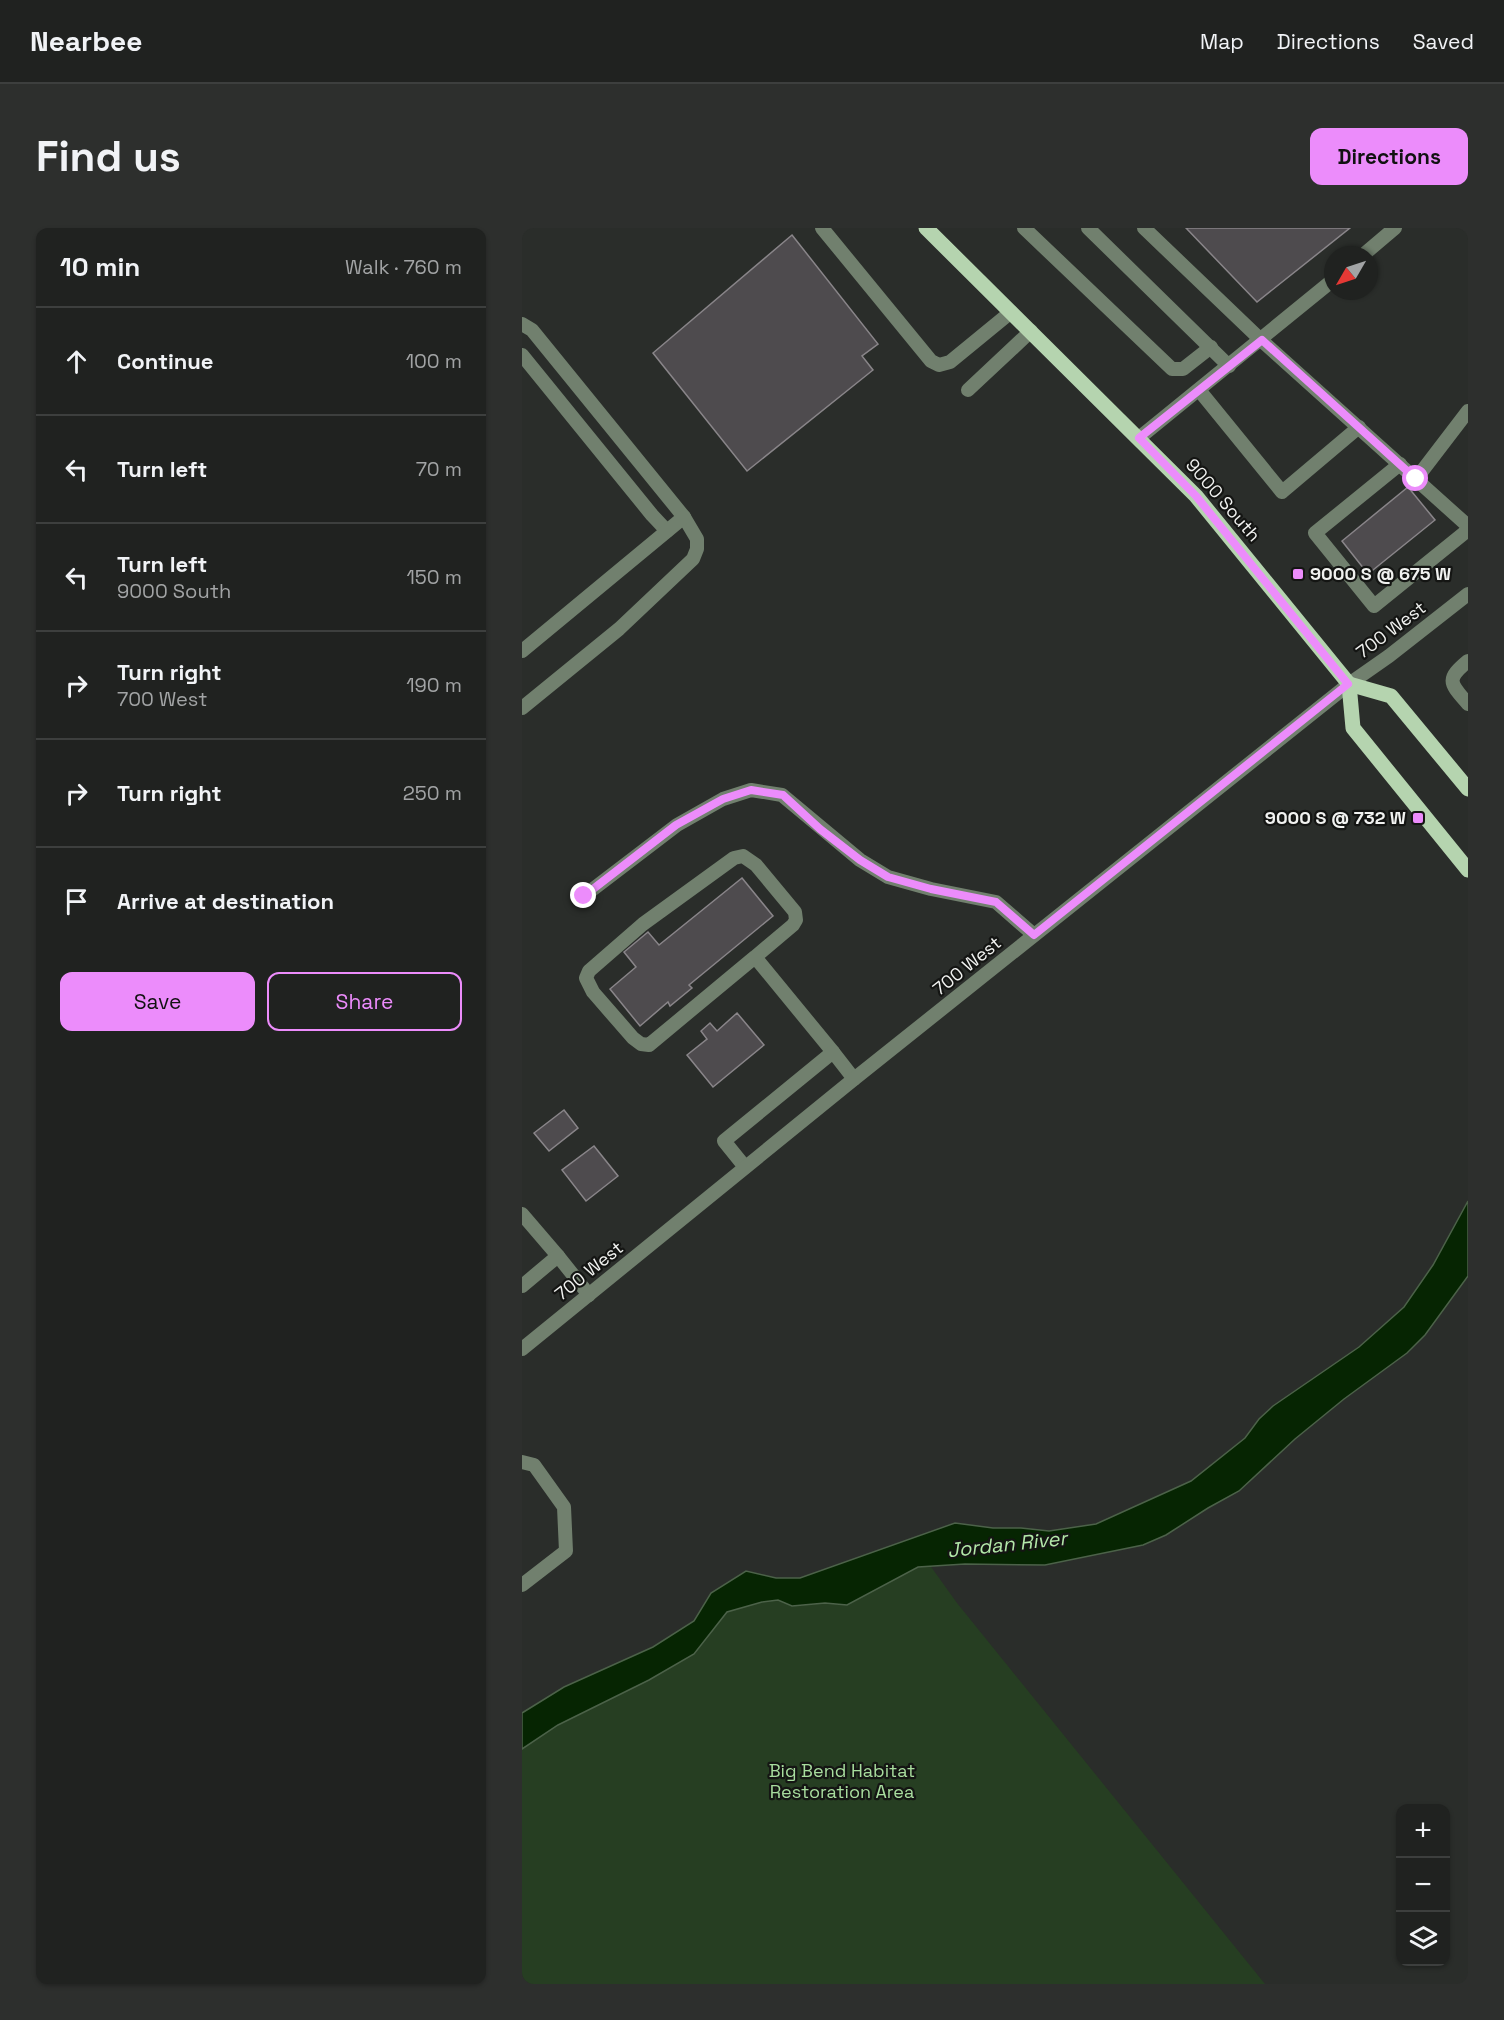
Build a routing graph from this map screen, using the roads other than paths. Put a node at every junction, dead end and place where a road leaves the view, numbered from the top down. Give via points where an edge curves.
1 (822, 228) edge
2 (926, 228) edge
3 (1024, 228) edge
4 (1089, 228) edge
5 (1144, 228) edge
6 (1395, 228) edge
7 (1374, 246) edge
8 (1324, 288) edge
9 (1011, 312) junction
10 (522, 324) edge
11 (1031, 331) junction
12 (1262, 340) junction
13 (1211, 347) junction
14 (522, 354) edge
15 (1229, 366) junction
16 (968, 390) dead end
17 (1199, 390) junction
18 (1468, 411) edge
19 (1359, 427) junction
20 (1139, 438) junction
21 (1400, 464) junction
22 (1416, 479) junction
23 (684, 517) junction
24 (1468, 528) edge
25 (667, 531) junction
26 (1468, 594) edge
27 (522, 651) edge
28 (1468, 660) edge
29 (1348, 684) junction
30 (1468, 702) edge
31 (522, 708) edge
32 (1468, 789) edge
33 (1468, 870) edge
34 (584, 896) dead end
35 (1034, 935) junction
36 (755, 957) junction
37 (833, 1052) junction
38 (854, 1079) junction
39 (745, 1167) junction
40 (522, 1214) edge
41 (558, 1256) junction
42 (522, 1286) edge
43 (589, 1295) junction
44 (522, 1349) edge
45 (522, 1462) edge
46 (522, 1585) edge

1 - 9 street via 939,366 950,362
2 - 9 main road, 9000 South
3 - 13 street via 1172,369 1183,369
4 - 13 street
5 - 12 street
6 - 7 street
8 - 12 street
9 - 11 main road, 9000 South
10 - 23 street via 532,330
11 - 16 street
11 - 20 main road, 9000 South
12 - 15 street
12 - 19 street
13 - 15 street
14 - 25 street
15 - 17 street
17 - 19 street via 1282,492
17 - 20 street
18 - 22 street
19 - 21 street
20 - 29 main road, 9000 South via 1196,496
21 - 22 street
21 - 24 street via 1315,533 1374,606
22 - 24 street
23 - 25 street
23 - 31 street via 697,539 693,559 619,629
25 - 27 street
26 - 29 street, 700 West
28 - 30 street via 1454,672 1452,684
29 - 32 main road via 1391,696
29 - 33 main road via 1353,728
29 - 35 street, 700 West
34 - 35 street via 676,825 723,799 751,790 783,795 820,829 888,877 996,902
35 - 38 street, 700 West
36 - 36 street via 796,920 795,912 756,865 743,856 734,858 643,924 589,971 586,978 592,992 633,1038 649,1045
36 - 37 street
37 - 38 street
37 - 39 street via 724,1141
38 - 39 street, 700 West
39 - 43 street, 700 West
40 - 41 street
41 - 42 street
41 - 43 street
43 - 44 street, 700 West
45 - 46 street via 534,1465 564,1507 566,1551

